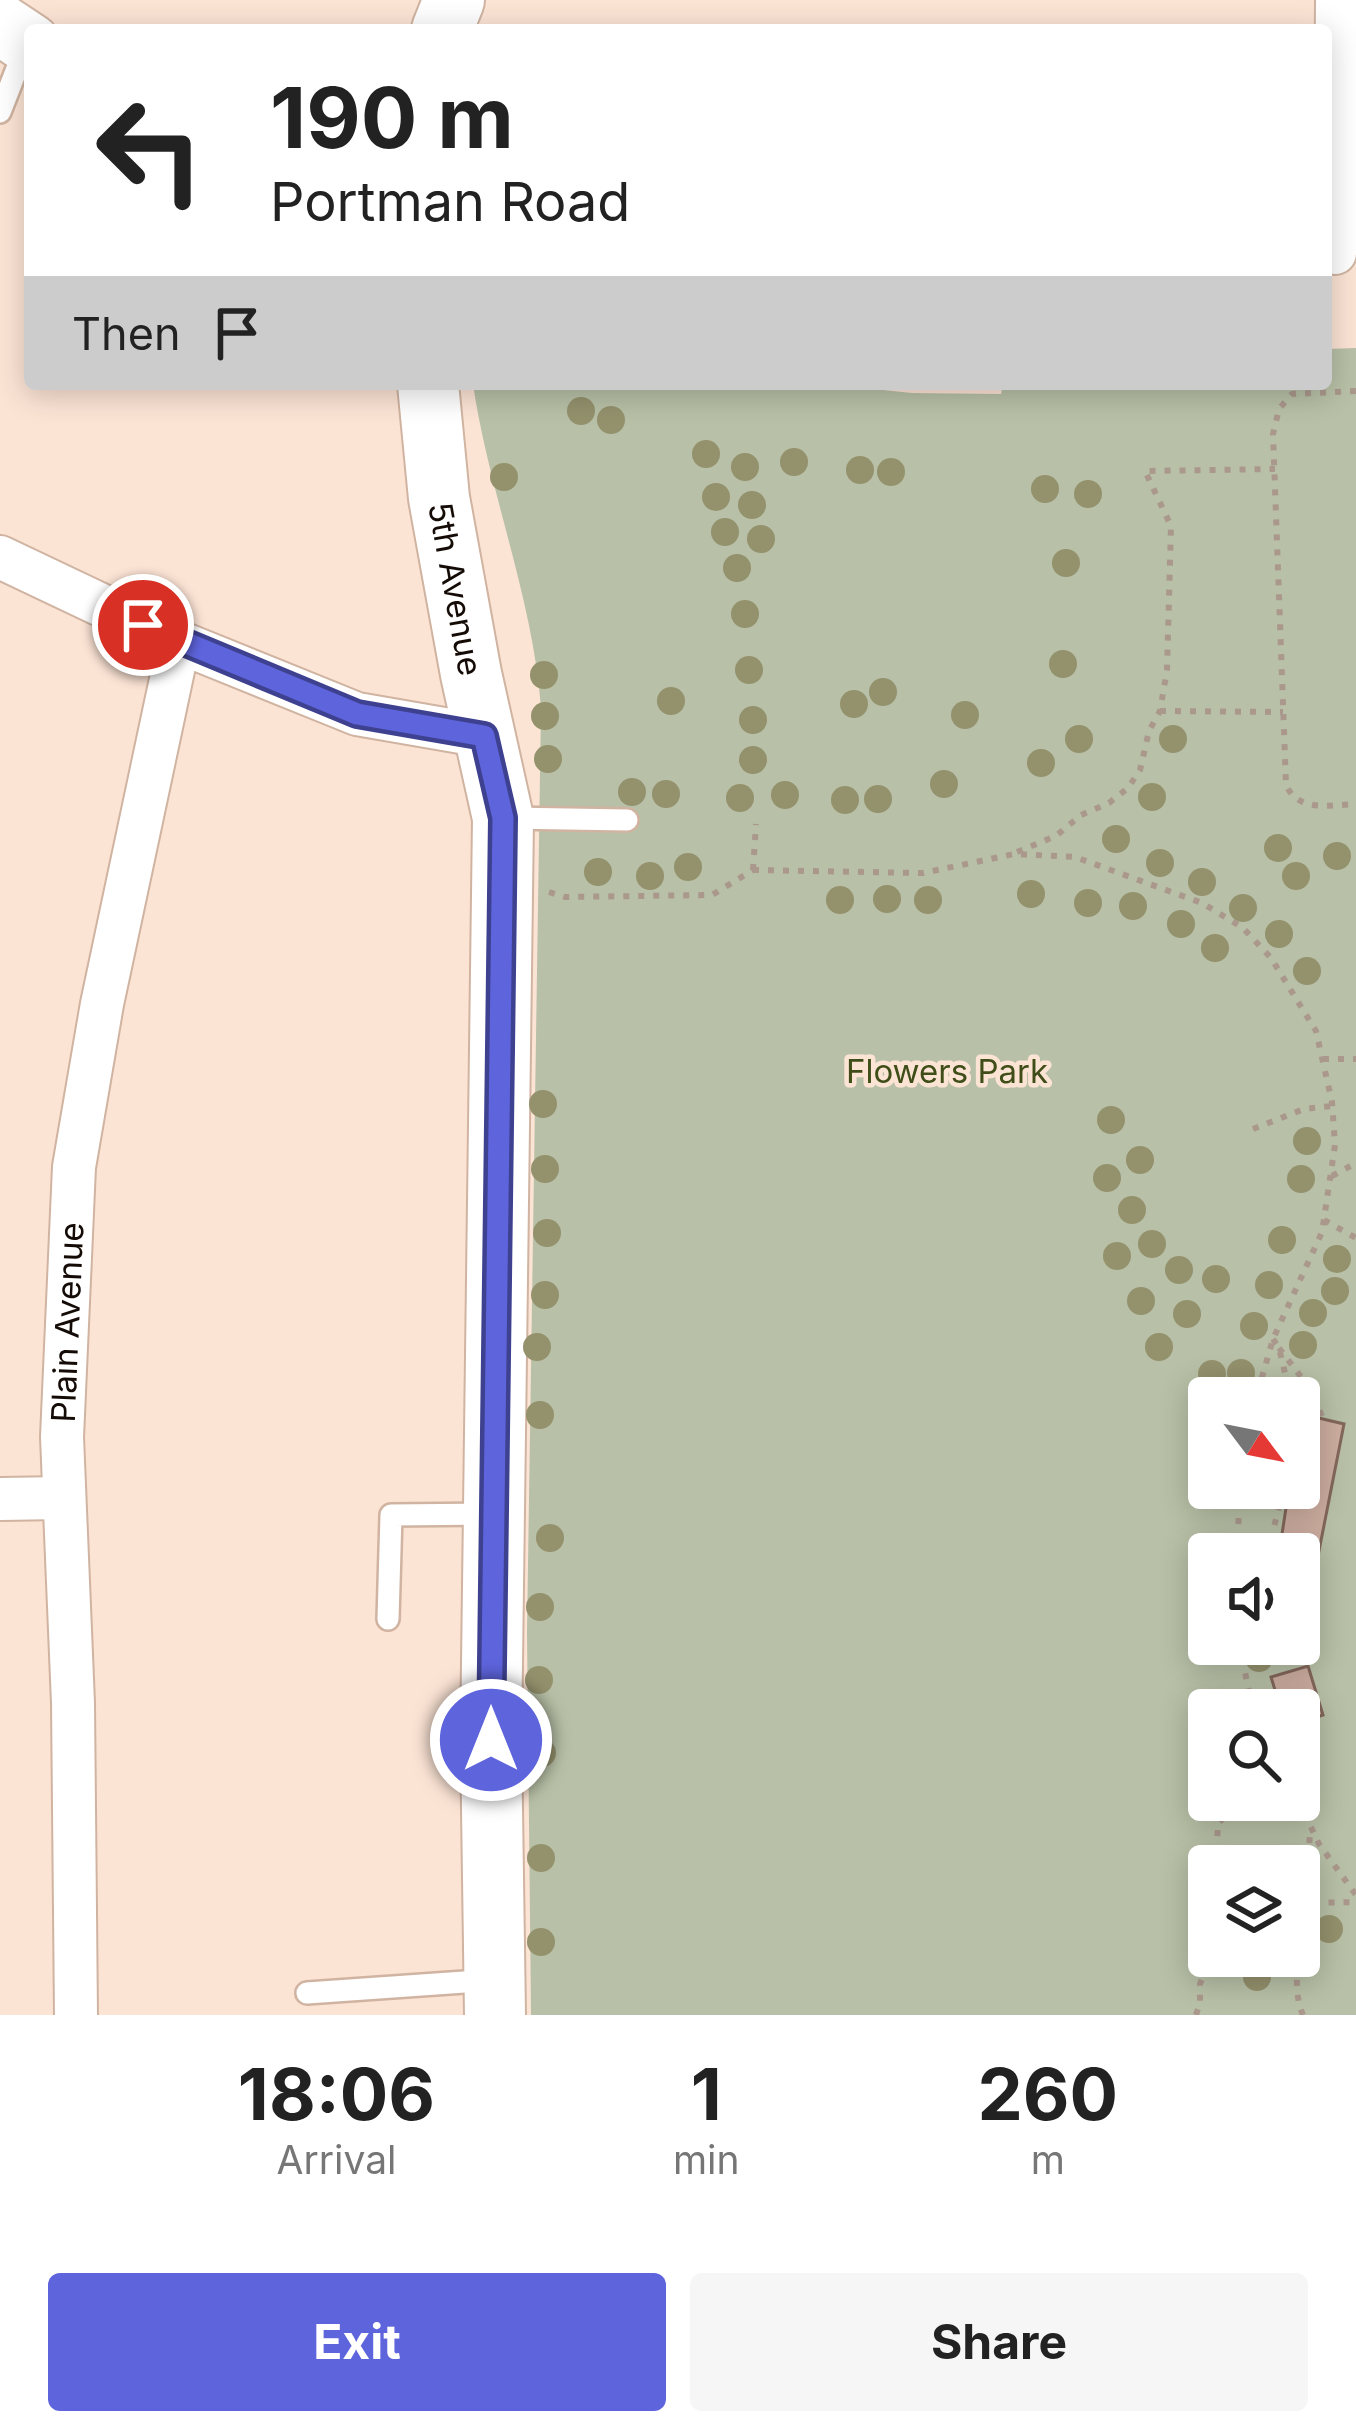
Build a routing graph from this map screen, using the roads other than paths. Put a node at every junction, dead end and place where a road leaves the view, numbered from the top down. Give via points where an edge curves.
1 (1337, 0) edge
2 (19, 37) edge
3 (0, 112) edge
4 (1339, 253) edge
5 (429, 390) edge
6 (0, 557) edge
7 (179, 642) junction
8 (484, 736) junction
9 (503, 818) junction
10 (627, 820) dead end
11 (63, 1498) junction
12 (0, 1499) edge
13 (493, 1514) junction
14 (388, 1619) dead end
15 (307, 1993) dead end
16 (494, 1998) edge
17 (76, 2015) edge

1 - 4 street
2 - 3 lane
5 - 8 street, 5th Avenue
6 - 7 street
7 - 8 street via 357,714
7 - 11 street, Plain Avenue via 74,1167
8 - 9 street, 5th Avenue
9 - 10 lane
9 - 13 street, 5th Avenue
11 - 12 street
11 - 17 street, Plain Avenue
13 - 14 lane via 391,1515
13 - 16 street, 5th Avenue
15 - 16 lane

